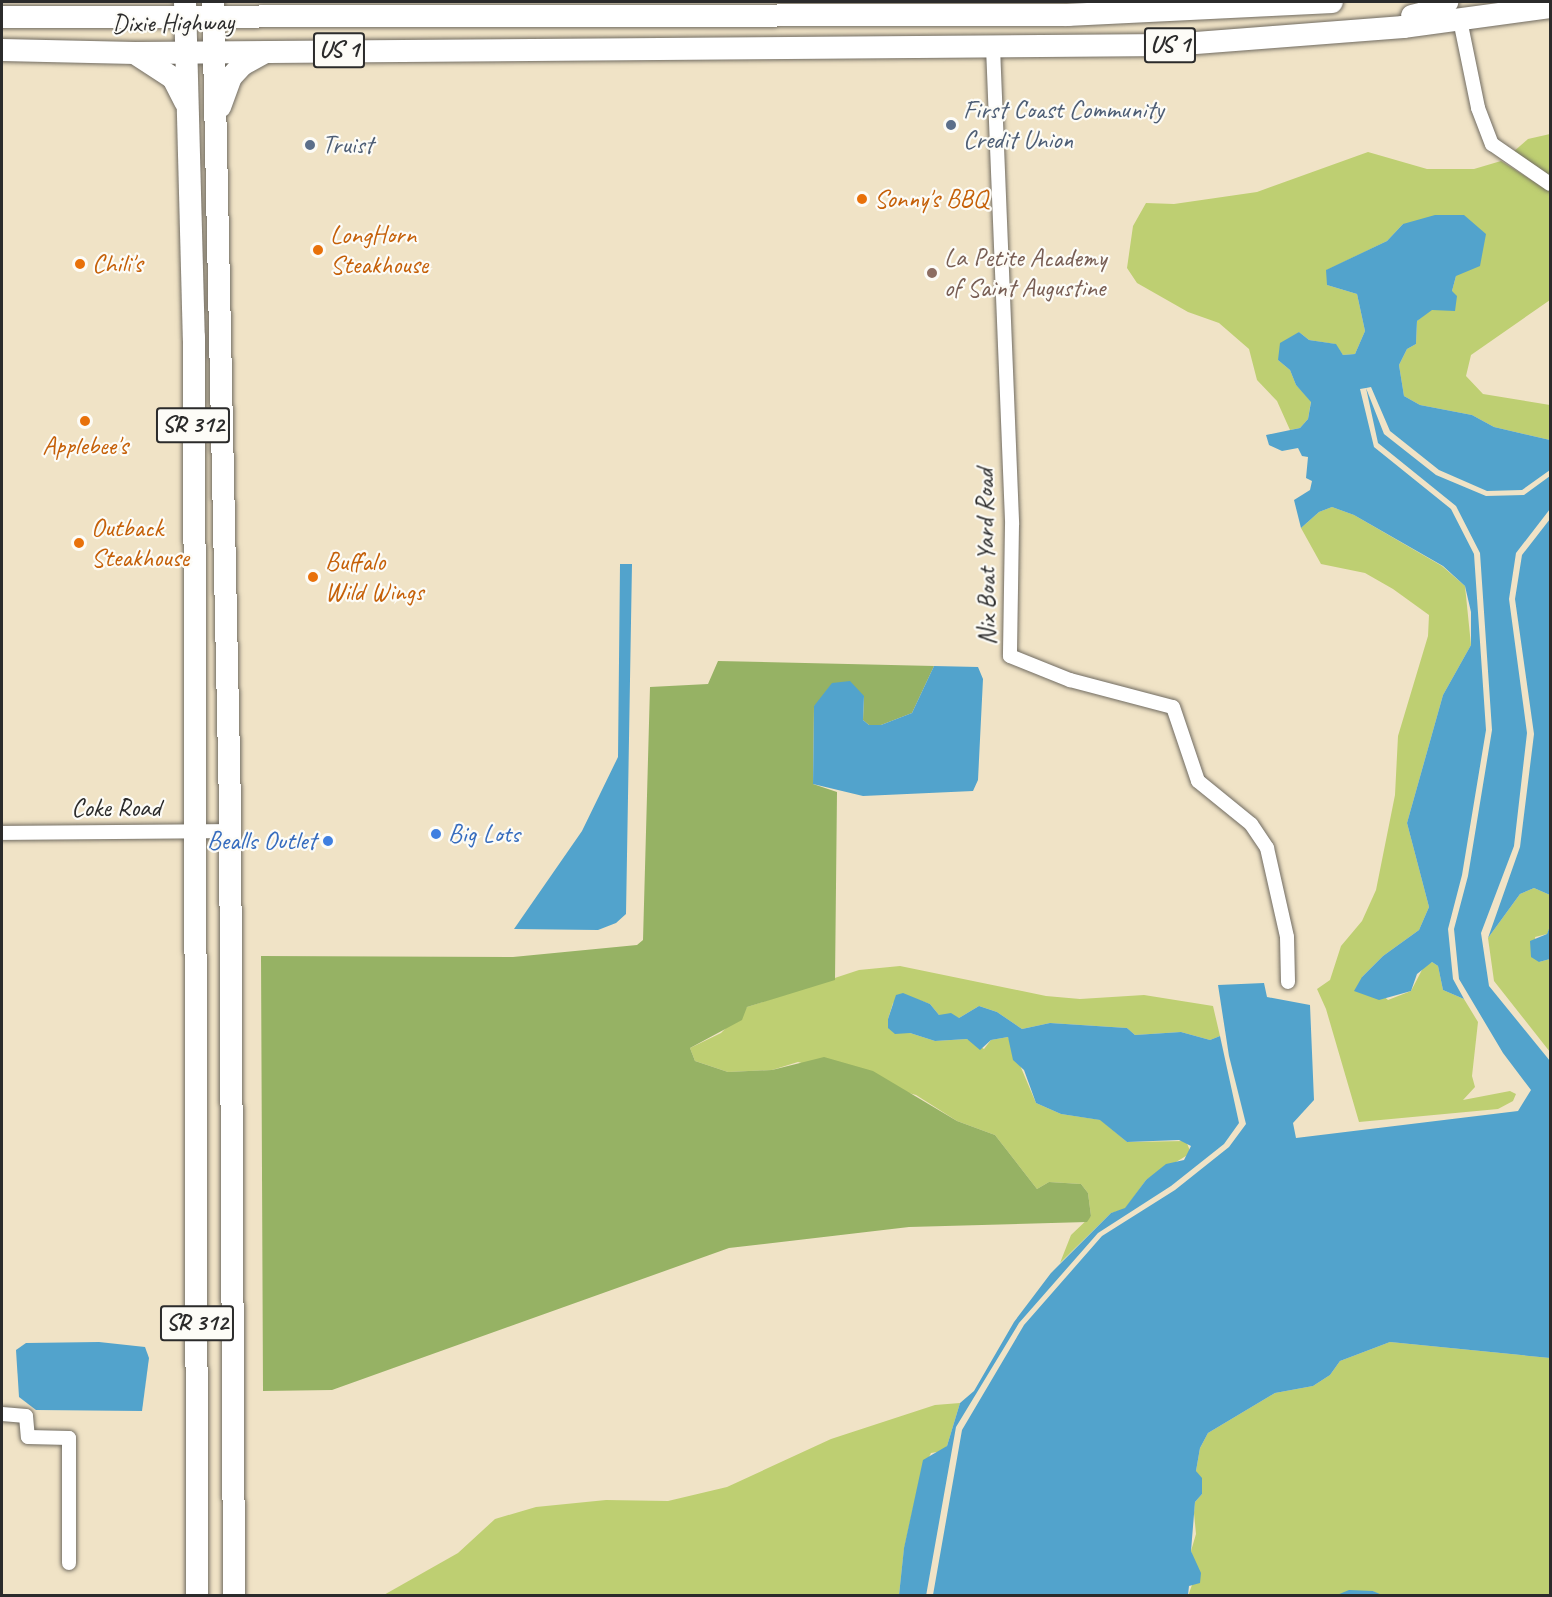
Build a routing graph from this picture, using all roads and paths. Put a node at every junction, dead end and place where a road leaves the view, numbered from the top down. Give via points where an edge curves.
1 (45, 2) edge
2 (156, 2) edge
3 (248, 2) edge
4 (1332, 2) edge
5 (1551, 7) edge
6 (185, 10) edge
7 (214, 10) edge
8 (1185, 11) junction
9 (1454, 11) edge
10 (959, 14) junction
11 (78, 15) junction
12 (2, 17) edge
13 (270, 17) junction
14 (123, 18) junction
15 (987, 22) junction
16 (993, 47) junction
17 (747, 48) junction
18 (2, 50) edge
19 (269, 50) junction
20 (214, 51) junction
21 (186, 52) junction
22 (135, 53) junction
23 (186, 105) junction
24 (216, 123) junction
25 (1551, 184) edge
26 (194, 337) junction
27 (223, 412) junction
28 (230, 831) junction
29 (195, 832) junction
30 (2, 833) edge
31 (1287, 982) dead end
32 (2, 1414) edge
33 (69, 1563) dead end
34 (197, 1596) edge
35 (234, 1596) edge

1 - 11 main road
2 - 14 main road
3 - 13 main road
4 - 8 main road, Dixie Highway / US 1
5 - 9 main road, US 1
6 - 7 main road, Dixie Highway / US 1
6 - 14 main road, Dixie Highway / US 1
6 - 21 main road, SR 312
7 - 13 main road, Dixie Highway / US 1
7 - 20 main road, SR 312
8 - 10 main road, Dixie Highway / US 1
8 - 16 main road via 1145,21 1023,26 1007,31
9 - 16 main road, Dixie Highway / US 1 via 1245,41
9 - 25 street via 1489,138 1500,153
10 - 13 main road, Dixie Highway / US 1
10 - 15 main road
11 - 12 main road, Dixie Highway / US 1
11 - 14 main road, Dixie Highway / US 1
15 - 16 main road
15 - 17 main road via 972,37 766,39
16 - 17 main road, Dixie Highway / US 1
16 - 31 street, Nix Boat Yard Road via 1012,525 1010,656 1070,680 1173,707 1198,781 1251,824 1267,848 1287,937
17 - 19 main road, Dixie Highway / US 1
18 - 22 main road, Dixie Highway / US 1
19 - 20 main road, Dixie Highway / US 1
19 - 24 main road via 242,65 231,77
20 - 21 main road, Dixie Highway / US 1
20 - 24 main road, SR 312
21 - 22 main road, Dixie Highway / US 1
21 - 23 main road, SR 312
22 - 23 main road via 173,78
23 - 26 main road, SR 312
24 - 27 main road, SR 312
26 - 27 main road via 201,336 211,345 214,384
26 - 29 main road, SR 312
27 - 28 main road, SR 312
28 - 29 street, Coke Road
28 - 35 main road, SR 312
29 - 30 street, Coke Road
29 - 34 main road, SR 312
32 - 33 street via 26,1416 28,1437 69,1438

